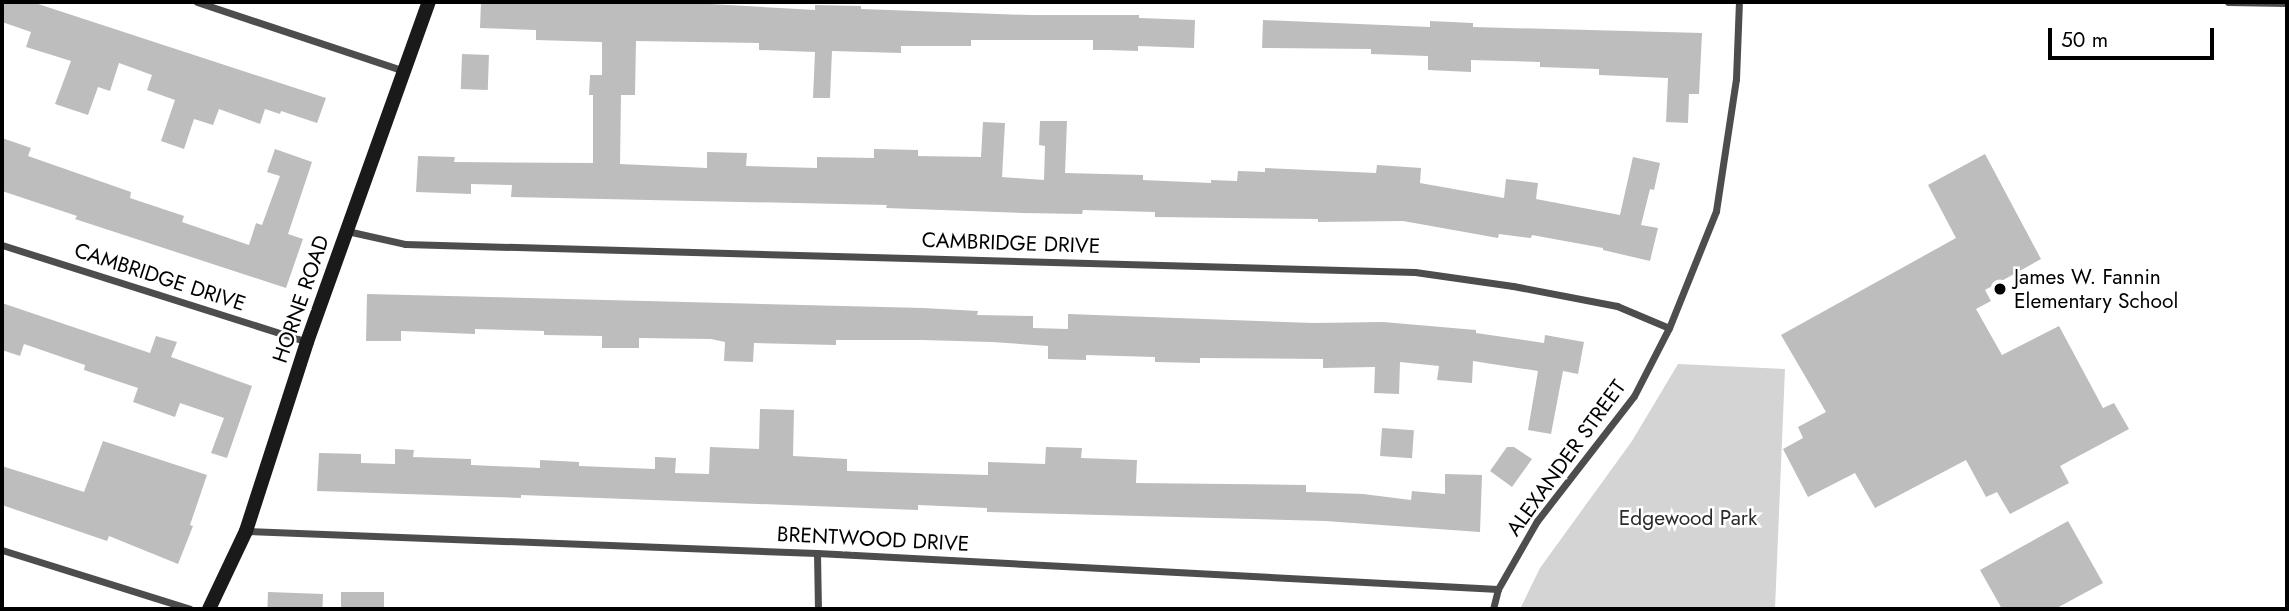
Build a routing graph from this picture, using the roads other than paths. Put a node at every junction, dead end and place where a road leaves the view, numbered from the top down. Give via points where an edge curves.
1 (197, 2) edge
2 (429, 2) edge
3 (1739, 2) edge
4 (2228, 2) edge
5 (2287, 3) edge
6 (405, 71) junction
7 (346, 231) junction
8 (2, 245) edge
9 (1669, 328) junction
10 (307, 342) junction
11 (246, 531) junction
12 (2, 550) edge
13 (817, 553) junction
14 (1498, 589) junction
15 (190, 609) edge
16 (209, 609) edge
17 (818, 609) edge
18 (1493, 609) edge

1 - 6 street
2 - 6 main road, HORNE ROAD
3 - 9 street, ALEXANDER STREET via 1736,79 1716,211
4 - 5 street
6 - 7 main road, HORNE ROAD
7 - 9 street, CAMBRIDGE DRIVE via 405,244 1415,272 1617,306
7 - 10 main road, HORNE ROAD
8 - 10 street, CAMBRIDGE DRIVE
9 - 14 street, ALEXANDER STREET via 1634,396 1537,522
10 - 11 main road, HORNE ROAD
11 - 13 street, BRENTWOOD DRIVE
11 - 16 main road, HORNE ROAD
12 - 15 street
13 - 14 street, BRENTWOOD DRIVE
13 - 17 street
14 - 18 street, ALEXANDER STREET

